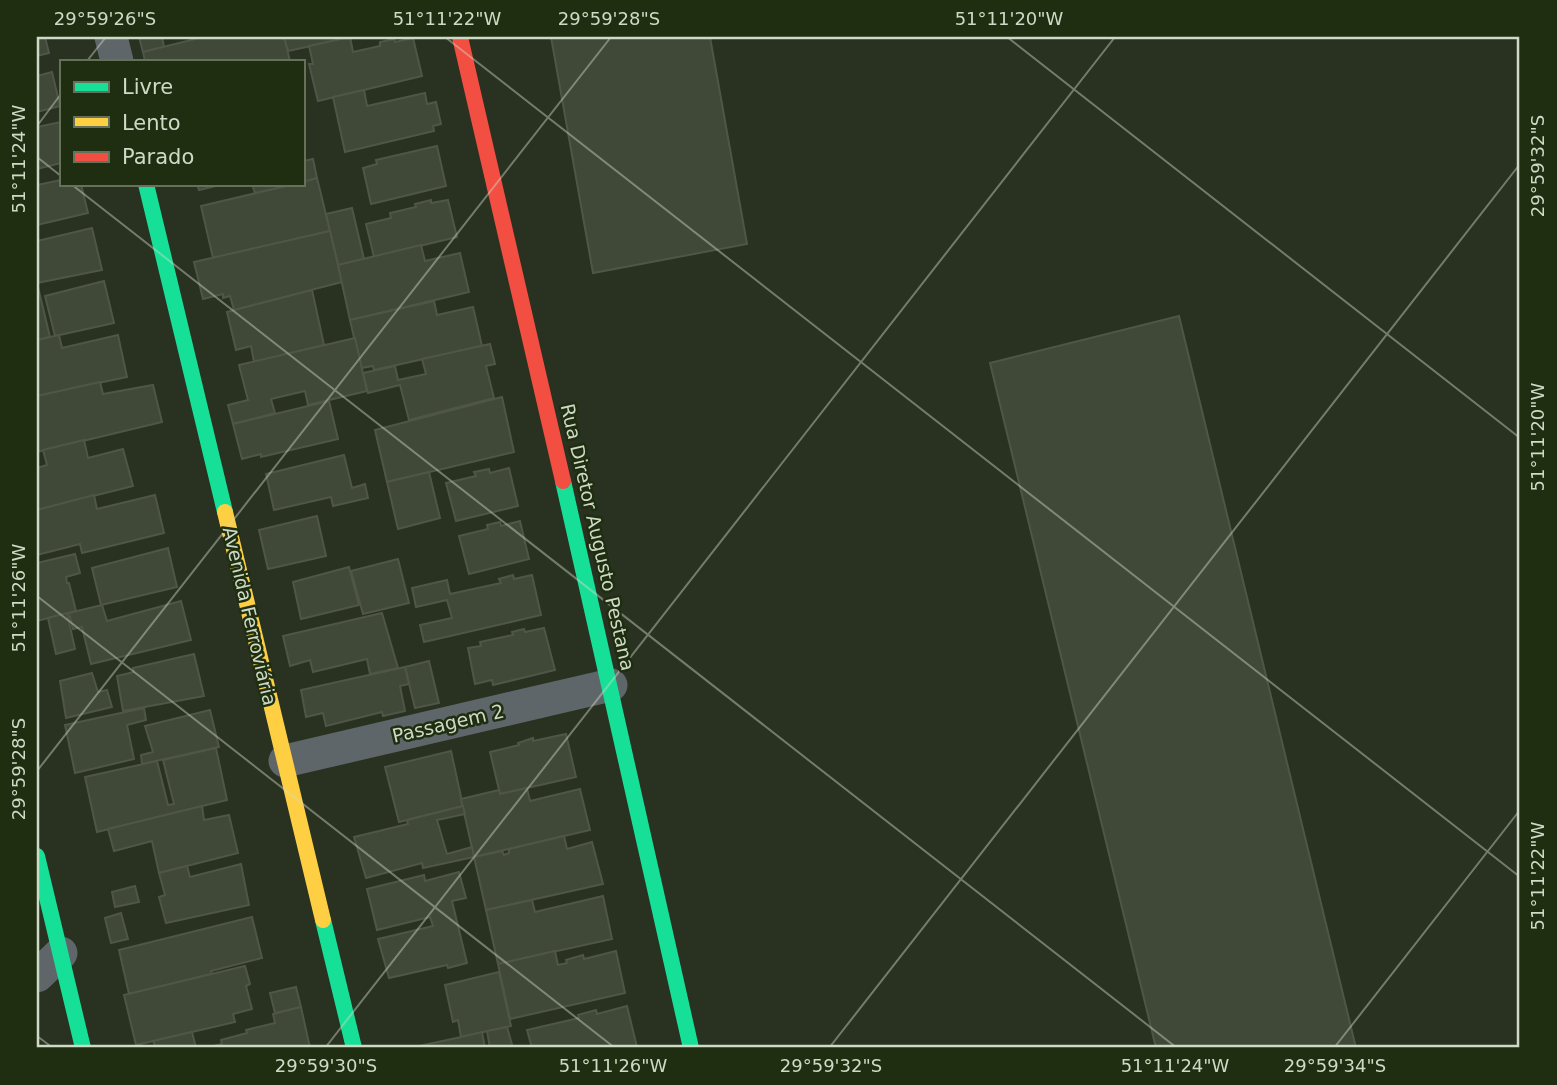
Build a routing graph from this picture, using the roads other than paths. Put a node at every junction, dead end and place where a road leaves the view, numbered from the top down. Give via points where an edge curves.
1 (111, 37) edge
2 (460, 37) edge
3 (117, 60) edge
4 (146, 186) edge
5 (611, 685) junction
6 (285, 761) junction
7 (37, 856) edge
8 (61, 953) junction
9 (37, 976) edge
10 (83, 1048) edge
11 (354, 1048) edge
12 (691, 1048) edge

1 - 3 street
2 - 5 street, Rua Diretor Augusto Pestana
4 - 6 street, Avenida Ferroviária
5 - 6 street, Passagem 2
5 - 12 street, Rua Diretor Augusto Pestana
6 - 11 street, Avenida Ferroviária
7 - 8 street
8 - 9 street
8 - 10 street

